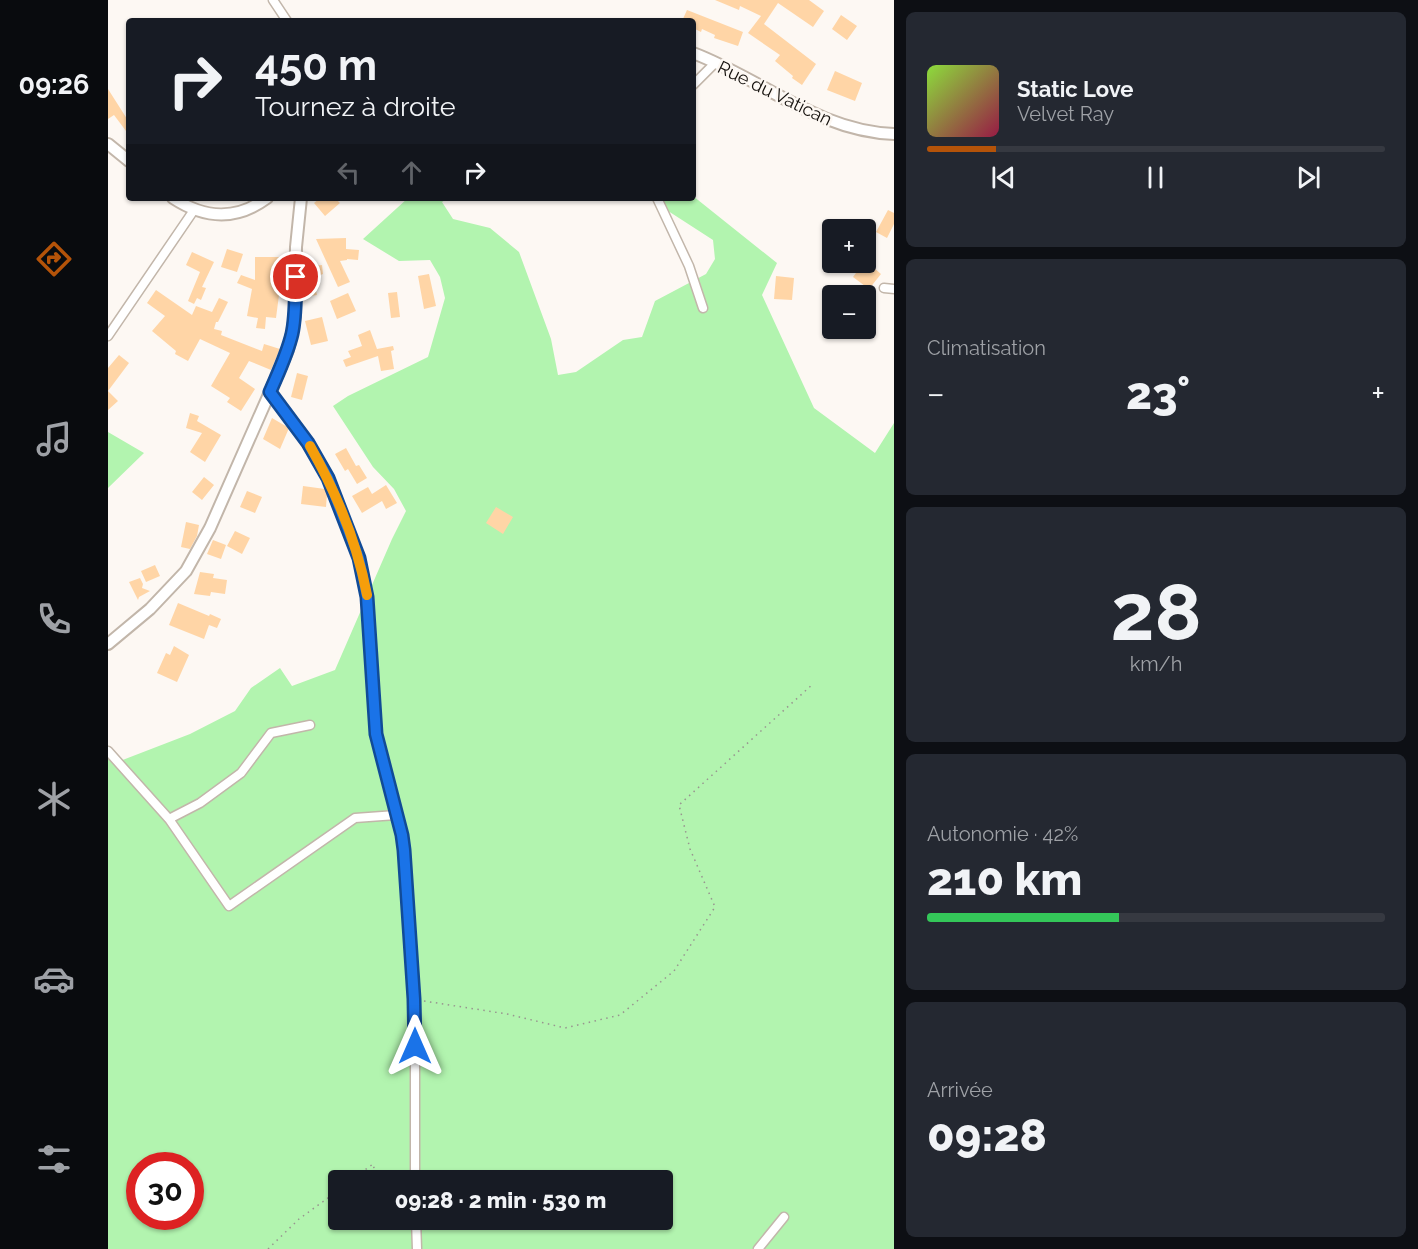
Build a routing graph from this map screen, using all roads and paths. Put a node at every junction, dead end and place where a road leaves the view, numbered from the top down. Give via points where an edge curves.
1 (273, 0) edge
2 (284, 18) edge
3 (696, 54) edge
4 (715, 63) junction
5 (696, 82) edge
6 (894, 134) edge
7 (108, 144) edge
8 (126, 159) edge
9 (178, 201) edge
10 (263, 201) edge
11 (301, 201) edge
12 (658, 201) edge
13 (194, 210) junction
14 (884, 288) dead end
15 (894, 289) edge
16 (703, 308) dead end
17 (108, 336) edge
18 (270, 392) junction
19 (108, 644) edge
20 (813, 684) dead end
21 (310, 725) dead end
22 (108, 751) edge
23 (396, 815) junction
24 (169, 819) junction
25 (414, 999) junction
26 (365, 1170) edge
27 (374, 1170) edge
28 (415, 1170) edge
29 (328, 1198) edge
30 (784, 1217) dead end
31 (416, 1230) edge
32 (268, 1249) edge
33 (417, 1249) edge
34 (758, 1249) edge

1 - 2 street
3 - 4 street, Rue du Vatican
4 - 5 street
4 - 6 street, Rue du Vatican via 843,126
7 - 8 street
9 - 13 street
10 - 13 street via 239,212 216,215
11 - 18 street via 295,316 288,350
12 - 16 street via 689,266
13 - 17 street
14 - 15 street
18 - 19 street via 191,563 169,591
18 - 23 street via 328,478 359,558 367,597 376,734
20 - 25 path via 679,805 690,849 715,907 674,971 620,1015 565,1028
21 - 24 street via 271,733 241,773 200,803
22 - 24 street
23 - 24 street via 355,818 229,906
23 - 25 street via 404,850
25 - 28 street
26 - 27 path via 373,1164
29 - 32 path
30 - 34 street
31 - 33 street

